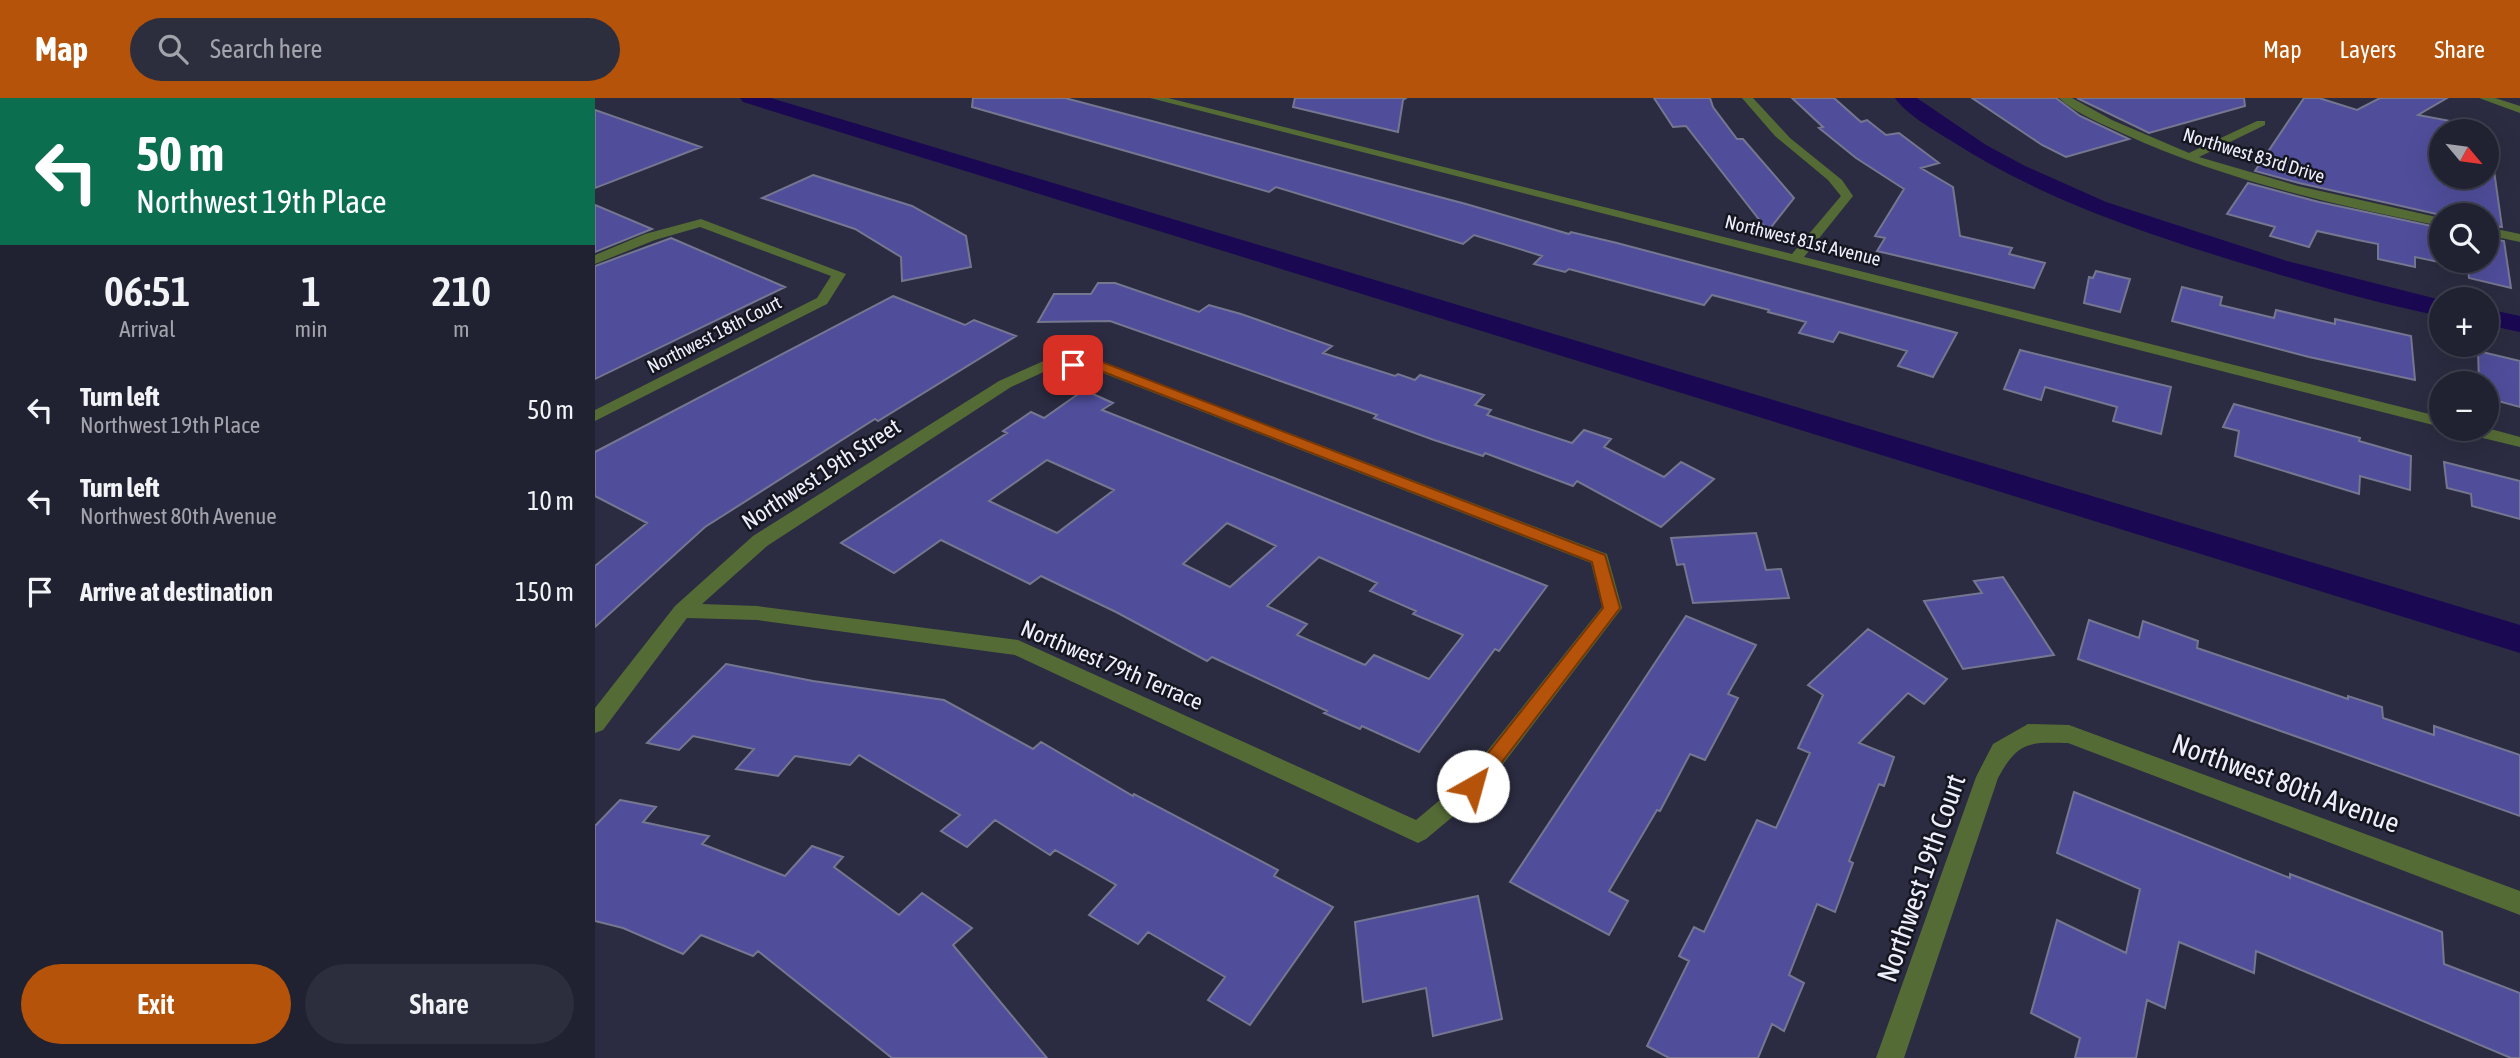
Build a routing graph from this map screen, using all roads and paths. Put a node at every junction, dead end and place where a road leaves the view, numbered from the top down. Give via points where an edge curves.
1 (1156, 98) edge
2 (1747, 98) edge
3 (2064, 98) edge
4 (2484, 98) edge
5 (2520, 110) edge
6 (2261, 122) dead end
7 (2189, 157) junction
8 (2429, 219) edge
9 (2499, 234) edge
10 (2520, 238) edge
11 (595, 260) edge
12 (1795, 260) junction
13 (595, 416) edge
14 (2429, 419) edge
15 (2499, 437) edge
16 (2520, 442) edge
17 (682, 611) junction
18 (595, 724) edge
19 (2028, 733) joint
20 (1418, 832) joint
21 (2520, 903) edge
22 (1890, 1058) edge

1 - 12 street, Northwest 81st Avenue
2 - 12 street via 1765,122 1842,185 1847,196
3 - 7 street, Northwest 83rd Drive via 2095,117
4 - 5 street
6 - 7 street
7 - 8 street, Northwest 83rd Drive via 2272,185
9 - 10 street
11 - 13 street, Northwest 18th Court via 650,237 701,223 838,274 822,301
12 - 14 street, Northwest 81st Avenue
15 - 16 street
17 - 18 street, Northwest 19th Street
17 - 20 street, Northwest 79th Terrace via 757,613 1018,648
17 - 20 street, Northwest 19th Street via 759,541 1005,384 1048,364 1097,365 1599,559 1612,608 1473,786
19 - 21 street, Northwest 80th Avenue via 2069,734
19 - 22 street, Northwest 19th Court via 2001,751 1986,777

